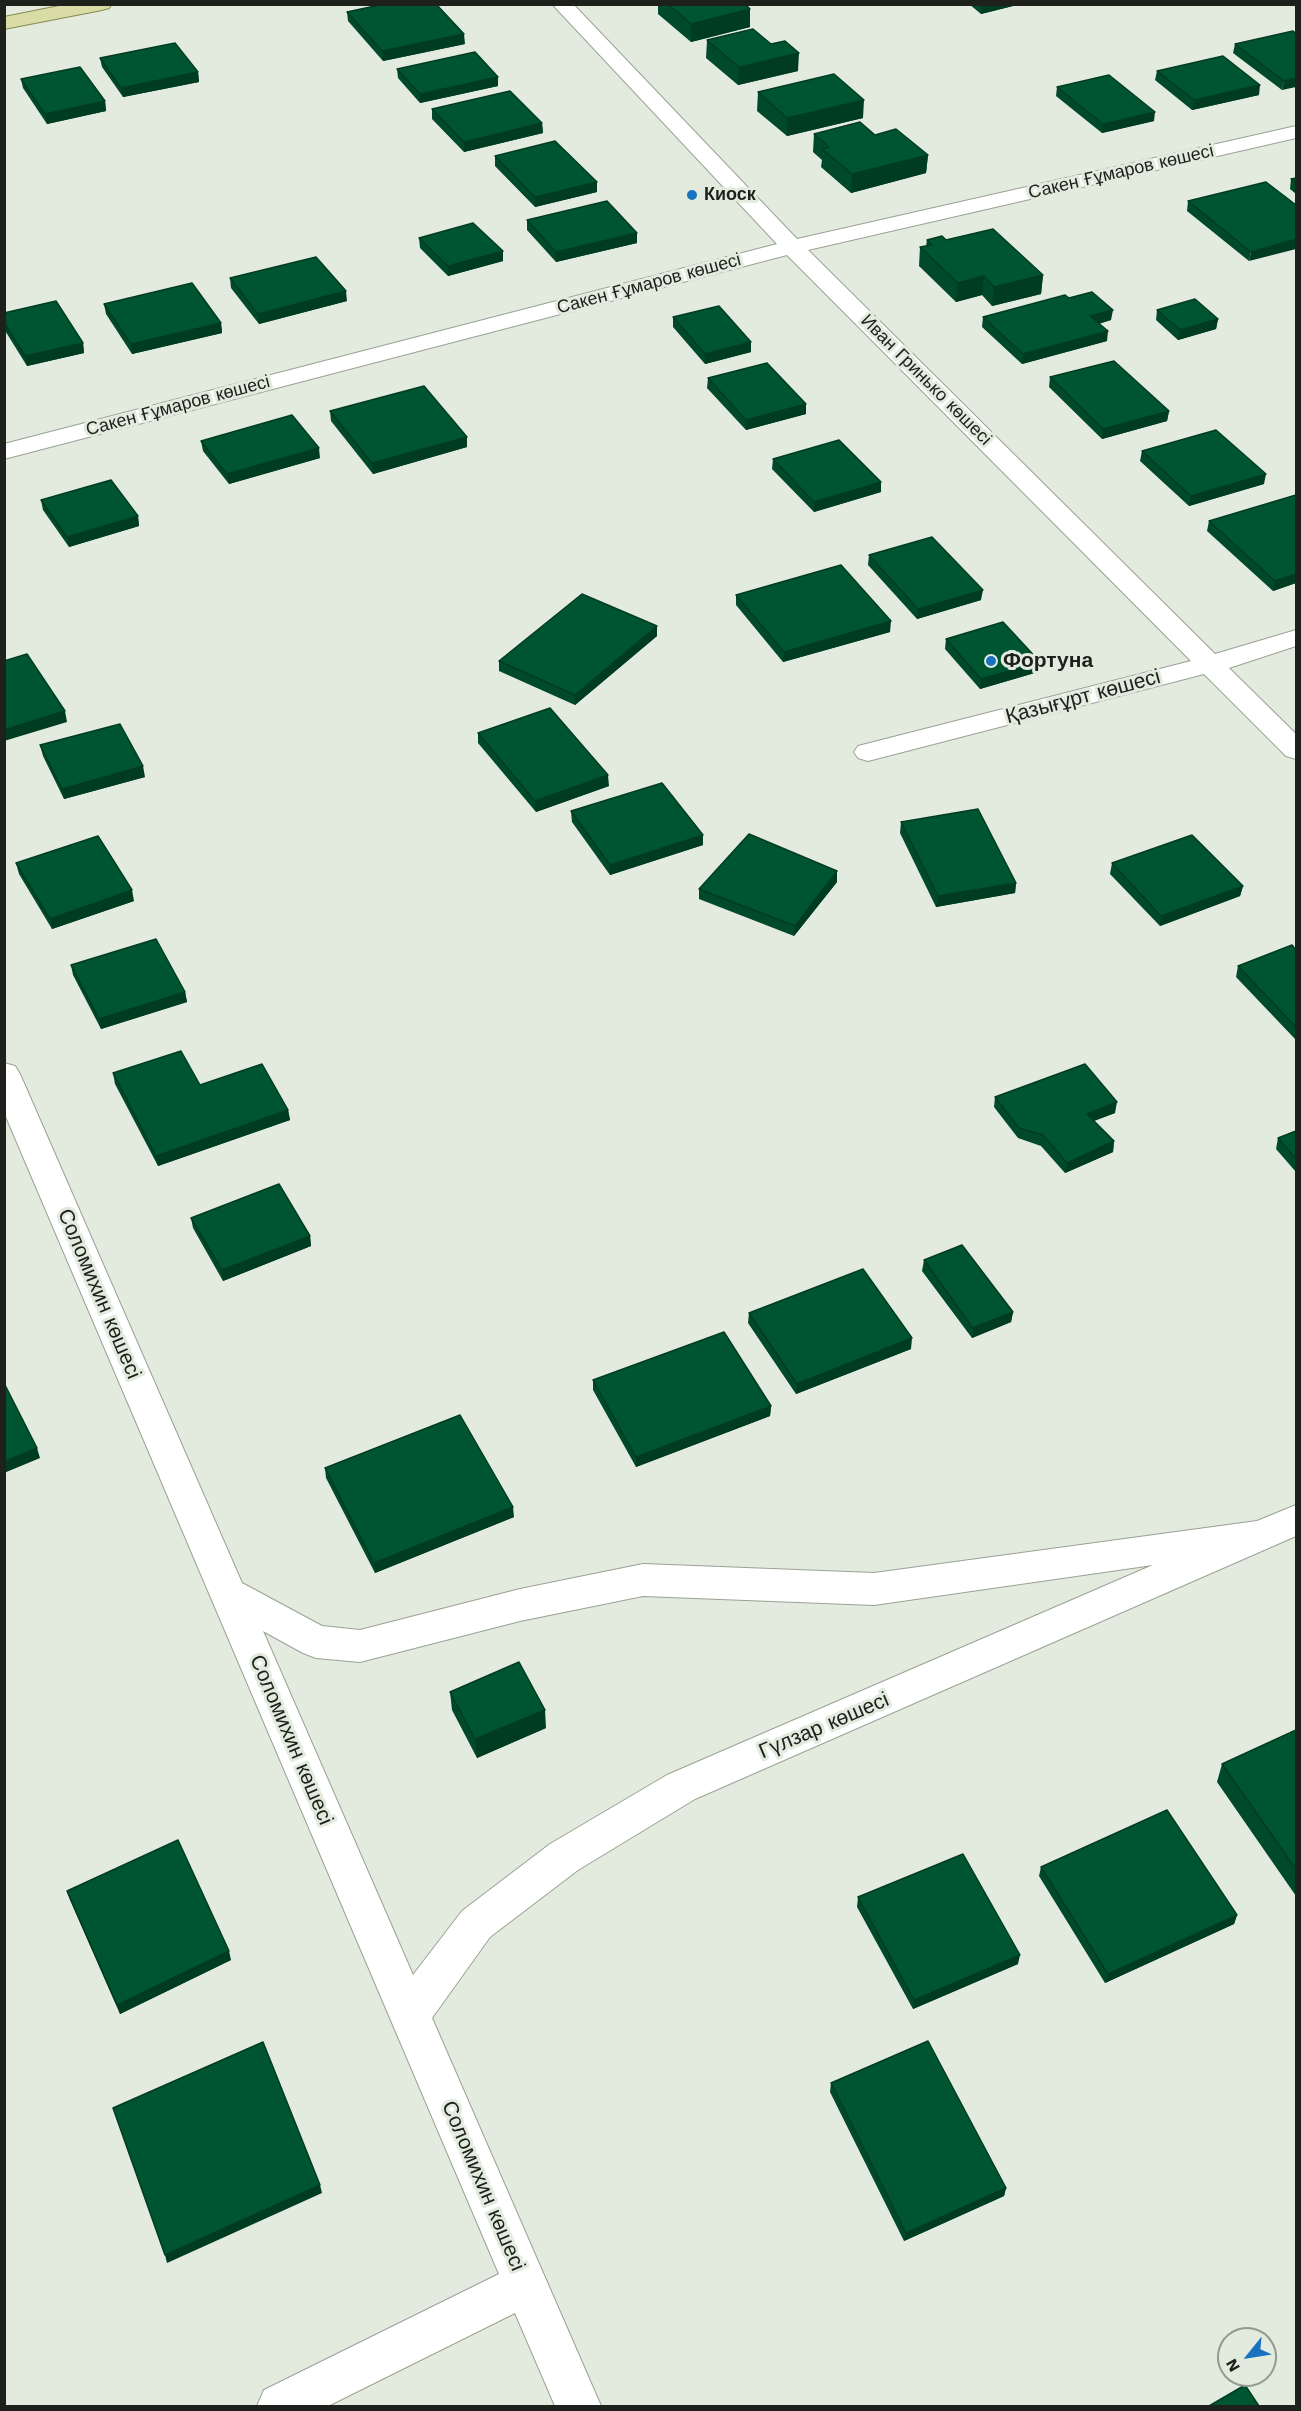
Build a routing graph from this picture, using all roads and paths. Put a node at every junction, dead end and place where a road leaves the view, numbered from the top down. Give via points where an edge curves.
1 (102, 4) edge
2 (562, 4) edge
3 (4, 23) edge
4 (1296, 132) edge
5 (792, 247) junction
6 (4, 452) edge
7 (1296, 638) edge
8 (1212, 664) junction
9 (1296, 750) edge
10 (868, 752) dead end
11 (4, 1074) edge
12 (1296, 1520) edge
13 (1262, 1535) junction
14 (229, 1594) junction
15 (409, 2015) junction
16 (526, 2284) junction
17 (280, 2406) edge
18 (578, 2406) edge

1 - 3 main road
2 - 5 street, Иван Гринько көшесі
4 - 5 street, Сакен Ғұмаров көшесі
5 - 6 street, Сакен Ғұмаров көшесі
5 - 8 street, Иван Гринько көшесі
7 - 8 street, Қазығұрт көшесі
8 - 9 street, Иван Гринько көшесі
8 - 10 street, Қазығұрт көшесі
11 - 14 street, Соломихин көшесі
12 - 13 street, Гүлзар көшесі
13 - 14 street via 874,1589 643,1580 520,1605 360,1646 316,1642
13 - 15 street, Гүлзар көшесі via 681,1787 564,1857 476,1924
14 - 15 street, Соломихин көшесі
15 - 16 street, Соломихин көшесі
16 - 17 street
16 - 18 street, Соломихин көшесі

